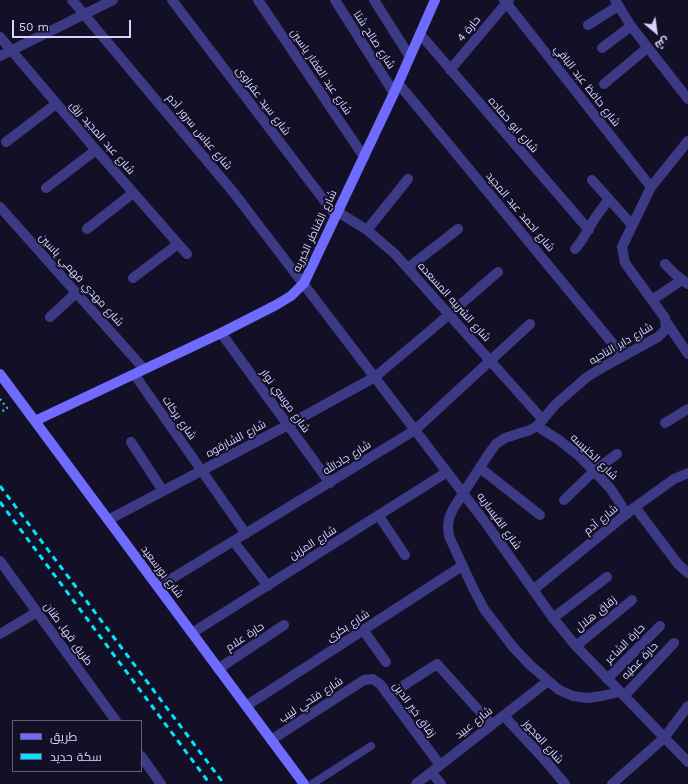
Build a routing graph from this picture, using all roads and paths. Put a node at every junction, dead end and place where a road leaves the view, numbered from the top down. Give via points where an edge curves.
1 (72, 0) edge
2 (113, 0) edge
3 (172, 0) edge
4 (258, 0) edge
5 (334, 0) edge
6 (374, 0) edge
7 (435, 0) edge
8 (506, 1) edge
9 (616, 3) edge
10 (84, 14) junction
11 (588, 25) dead end
12 (631, 26) junction
13 (420, 34) junction
14 (0, 37) edge
15 (602, 48) dead end
16 (647, 48) junction
17 (11, 50) junction
18 (0, 56) edge
19 (410, 57) junction
20 (450, 70) junction
21 (398, 83) junction
22 (604, 84) dead end
23 (394, 93) junction
24 (688, 99) edge
25 (56, 104) junction
26 (688, 141) edge
27 (6, 142) dead end
28 (96, 150) junction
29 (364, 157) junction
30 (408, 179) dead end
31 (592, 180) dead end
32 (651, 187) junction
33 (46, 188) dead end
34 (133, 193) junction
35 (609, 199) junction
36 (0, 208) edge
37 (337, 214) junction
38 (632, 225) junction
39 (87, 229) dead end
40 (458, 229) dead end
41 (367, 230) junction
42 (589, 230) junction
43 (178, 244) junction
44 (575, 249) dead end
45 (187, 254) dead end
46 (665, 264) dead end
47 (408, 268) junction
48 (498, 272) dead end
49 (132, 278) dead end
50 (685, 282) edge
51 (304, 284) junction
52 (76, 293) junction
53 (652, 300) junction
54 (449, 314) junction
55 (50, 317) dead end
56 (667, 323) junction
57 (530, 324) dead end
58 (221, 332) junction
59 (688, 354) edge
60 (623, 356) junction
61 (490, 361) junction
62 (144, 369) junction
63 (0, 374) edge
64 (134, 374) junction
65 (375, 377) junction
66 (0, 399) edge
67 (688, 409) edge
68 (0, 413) edge
69 (35, 421) junction
70 (540, 423) junction
71 (664, 423) dead end
72 (288, 425) junction
73 (415, 430) junction
74 (131, 442) dead end
75 (617, 454) dead end
76 (480, 468) junction
77 (202, 470) junction
78 (594, 470) junction
79 (448, 472) junction
80 (688, 472) edge
81 (330, 483) junction
82 (163, 491) junction
83 (463, 494) junction
84 (564, 500) dead end
85 (635, 507) junction
86 (627, 514) junction
87 (540, 515) dead end
88 (379, 516) junction
89 (108, 520) junction
90 (246, 534) junction
91 (234, 542) junction
92 (405, 555) dead end
93 (0, 561) edge
94 (462, 566) junction
95 (688, 573) edge
96 (607, 577) dead end
97 (268, 586) junction
98 (158, 587) junction
99 (533, 590) junction
100 (632, 600) dead end
101 (37, 612) junction
102 (553, 618) junction
103 (284, 625) dead end
104 (660, 626) dead end
105 (363, 630) junction
106 (192, 633) junction
107 (0, 634) edge
108 (674, 643) dead end
109 (576, 646) junction
110 (386, 662) dead end
111 (218, 669) junction
112 (607, 678) junction
113 (364, 680) joint
114 (548, 681) junction
115 (622, 694) junction
116 (388, 695) junction
117 (246, 706) junction
118 (688, 706) edge
119 (504, 716) junction
120 (115, 720) edge
121 (492, 725) junction
122 (664, 738) junction
123 (271, 740) junction
124 (371, 746) dead end
125 (142, 758) edge
126 (688, 762) edge
127 (440, 765) junction
128 (431, 772) junction
129 (158, 783) edge
130 (304, 784) edge
131 (312, 784) edge
132 (416, 784) edge
133 (441, 784) edge
134 (565, 784) edge
135 (612, 784) edge

1 - 10 street, شارع عباس سرور آدم
2 - 10 street
3 - 37 street, شارع سيد عقراوى
4 - 29 street, شارع عبد الغفار ياسين
5 - 23 street, شارع صالح شتا
6 - 19 street
7 - 13 main road, شارع القناطر الخيريه
8 - 20 street, حارة 4
8 - 32 street, شارع حافظ عبد الباقي
9 - 11 street
9 - 12 street
10 - 17 street
10 - 51 street, شارع عباس سرور آدم via 234,193
12 - 15 street
12 - 16 street
13 - 19 main road, شارع القناطر الخيريه
13 - 20 street, شارع ابو حماده
14 - 17 street, شارع عبد المجيد رزق
16 - 22 street
16 - 24 street
17 - 18 street
17 - 25 street, شارع عبد المجيد رزق
19 - 21 main road, شارع القناطر الخيريه
20 - 42 street, شارع ابو حماده
21 - 23 main road, شارع القناطر الخيريه
21 - 60 street, شارع احمد عبد المجيد
23 - 29 main road, شارع القناطر الخيريه
25 - 27 street
25 - 28 street, شارع عبد المجيد رزق
26 - 32 street, شارع داير الناحيه
28 - 33 street
28 - 34 street, شارع عبد المجيد رزق
29 - 37 main road, شارع القناطر الخيريه
30 - 41 street
31 - 35 street
32 - 38 street, شارع داير الناحيه
34 - 39 street
34 - 43 street, شارع عبد المجيد رزق
35 - 38 street
35 - 42 street
36 - 52 street, شارع مهدي فهمي ياسين
37 - 41 street, شارع الشربيه المسعده
37 - 51 main road, شارع القناطر الخيريه
38 - 53 street, شارع داير الناحيه via 622,247 623,258
40 - 47 street
41 - 47 street, شارع الشربيه المسعده
42 - 44 street
43 - 45 street, شارع عبد المجيد رزق
43 - 49 street
46 - 50 street
47 - 54 street, شارع الشربيه المسعده
48 - 54 street, شارع الشارقوه
50 - 53 street
51 - 58 main road, شارع القناطر الخيريه via 291,296
51 - 65 street, شارع القيساريه
52 - 55 street
52 - 62 street, شارع مهدي فهمي ياسين
53 - 56 street, شارع داير الناحيه
54 - 61 street, شارع الشربيه المسعده
54 - 65 street, شارع الشارقوه
56 - 59 street
56 - 60 street, شارع داير الناحيه via 663,333
57 - 61 street, شارع جادالله
58 - 62 main road, شارع القناطر الخيريه
58 - 72 street, شارع موسي نوار
60 - 70 street, شارع داير الناحيه via 587,377 556,404
61 - 70 street, شارع الشربيه المسعده
61 - 73 street, شارع جادالله
62 - 64 main road, شارع القناطر الخيريه
63 - 69 main road, شارع بورسعيد
64 - 69 main road, شارع القناطر الخيريه
64 - 77 street, شارع بركات
65 - 72 street, شارع الشارقوه
65 - 73 street, شارع القيساريه
66 - 68 path via 7,408
67 - 71 street
69 - 89 main road, شارع بورسعيد
70 - 76 street, شارع داير الناحيه via 530,430 496,444
70 - 78 street, شارع الكنيسه
72 - 77 street, شارع الشارقوه
72 - 81 street, شارع موسي نوار
73 - 79 street, شارع القيساريه
73 - 81 street, شارع جادالله
74 - 82 street
75 - 78 street
76 - 83 street, شارع داير الناحيه
76 - 87 street
77 - 82 street, شارع الشارقوه
77 - 90 street, شارع بركات
78 - 84 street
78 - 86 street, شارع الكنيسه
79 - 83 street, شارع القيساريه
79 - 88 street, شارع المزين
80 - 85 street, شارع آدم
81 - 90 street, شارع جادالله
82 - 89 street, شارع الشارقوه
83 - 94 street, شارع داير الناحيه via 451,514 448,527 449,536
83 - 99 street, شارع القيساريه
85 - 86 street, شارع آدم
85 - 95 street via 678,564
86 - 99 street, شارع آدم
88 - 92 street
88 - 97 street, شارع المزين
89 - 98 main road, شارع بورسعيد
90 - 91 street, شارع جادالله
91 - 97 street
91 - 98 street, شارع جادالله
93 - 101 street, طريق قها, طنان
94 - 105 street, شارع بكرى
94 - 114 street, شارع داير الناحيه via 484,609 498,629
96 - 102 street
97 - 106 street, شارع المزين
98 - 106 main road, شارع بورسعيد
99 - 102 street, شارع القيساريه
100 - 109 street, زقاق هلال
101 - 107 street
101 - 120 street, طريق قها, طنان
102 - 109 street, شارع القيساريه
103 - 111 street, حارة علام
104 - 112 street, حارة الشاعر
105 - 110 street
105 - 117 street, شارع بكرى
106 - 111 main road, شارع بورسعيد
108 - 115 street, حارة عطيه
109 - 112 street, شارع القيساريه
111 - 117 main road, شارع بورسعيد
112 - 115 street, شارع القيساريه
113 - 116 street, زقاق خير الدين via 368,678 377,681
113 - 123 street, شارع فتحي لبيب
114 - 115 street, شارع داير الناحيه via 559,690 573,696 587,698
114 - 119 street, شارع عبيد
115 - 122 street, شارع القيساريه
116 - 121 street via 437,664
116 - 127 street, زقاق خير الدين
117 - 123 main road, شارع بورسعيد
118 - 122 street
119 - 121 street, شارع عبيد
119 - 134 street, شارع العجوز
121 - 127 street, شارع عبيد
122 - 126 street, شارع القيساريه
122 - 135 street
123 - 130 main road, شارع بورسعيد
124 - 131 lane
125 - 129 street
127 - 128 street, شارع عبيد
128 - 132 street, شارع عبيد
128 - 133 street

